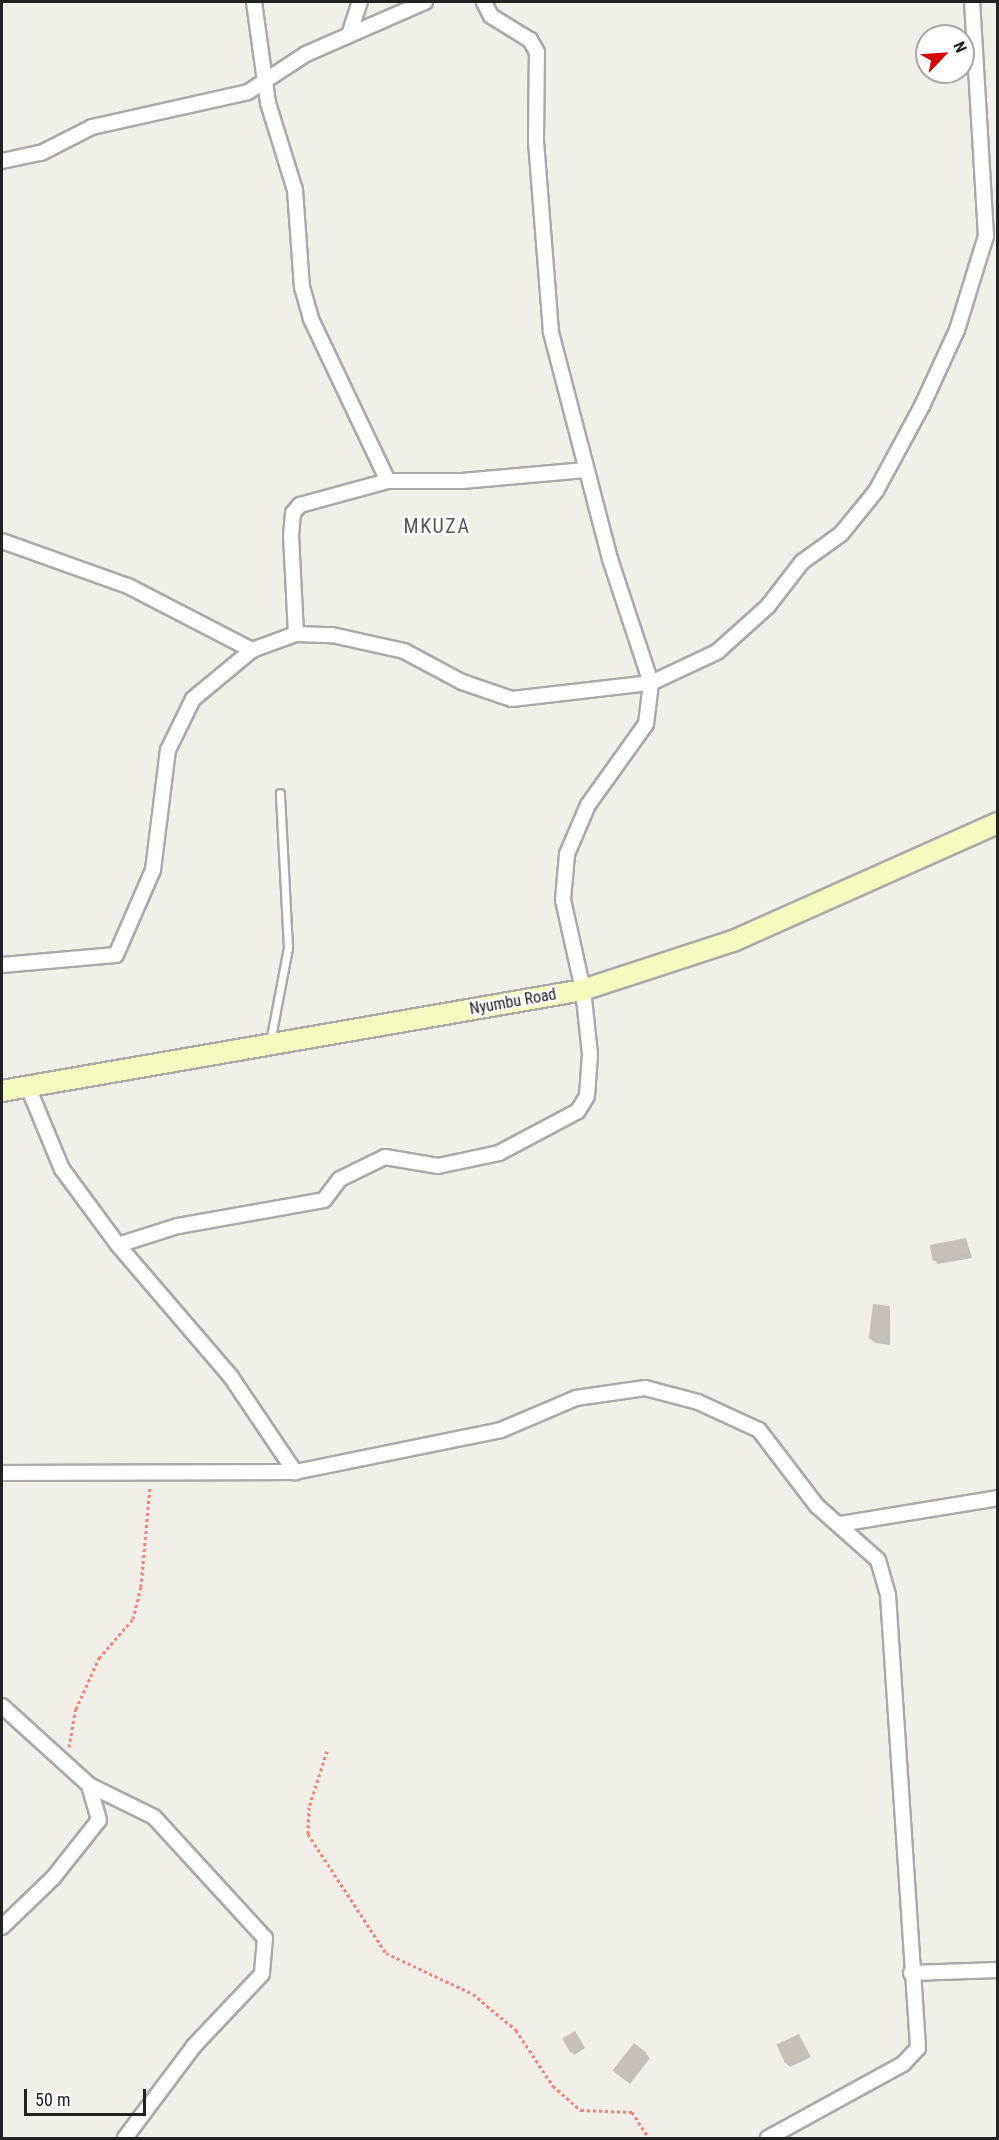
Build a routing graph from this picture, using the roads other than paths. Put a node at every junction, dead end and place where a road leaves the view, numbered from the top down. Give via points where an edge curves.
1 (254, 2) edge
2 (360, 2) edge
3 (425, 2) edge
4 (484, 2) edge
5 (972, 2) edge
6 (349, 34) junction
7 (265, 80) junction
8 (2, 161) edge
9 (586, 470) junction
10 (388, 481) junction
11 (2, 541) edge
12 (296, 634) junction
13 (252, 650) junction
14 (651, 683) junction
15 (280, 793) dead end
16 (998, 823) edge
17 (2, 965) edge
18 (583, 990) junction
19 (269, 1045) junction
20 (28, 1087) junction
21 (2, 1091) edge
22 (118, 1245) junction
23 (296, 1472) junction
24 (2, 1473) edge
25 (998, 1498) edge
26 (840, 1524) junction
27 (2, 1706) edge
28 (89, 1785) junction
29 (2, 1927) edge
30 (998, 1970) edge
31 (911, 1973) junction
32 (125, 2139) edge
33 (768, 2139) edge

1 - 7 street
2 - 6 street
3 - 6 street
4 - 9 street via 491,16 530,40 537,52 536,153 551,332
5 - 14 street via 986,236 957,330 922,406 876,491 841,534 802,562 768,606 717,652
6 - 7 street
7 - 8 street via 248,92 93,128 41,153
7 - 10 street via 295,190 302,286 311,319
9 - 10 street via 462,481
9 - 14 street
10 - 12 street via 300,505 293,513
11 - 13 street via 137,590
12 - 13 street
12 - 14 street via 388,646 490,694 512,699
13 - 17 street via 193,699 168,750 153,870 116,955
14 - 18 street via 646,724 588,805 567,854 563,900
15 - 19 lane via 288,948
16 - 18 street, Nyumbu Road via 733,941
18 - 19 street, Nyumbu Road
18 - 22 street via 590,1054 587,1096 578,1111 520,1144 454,1166 385,1157 340,1179 324,1200 178,1226
19 - 20 street, Nyumbu Road
20 - 21 street, Nyumbu Road
20 - 22 street via 62,1169
22 - 23 street via 231,1377
23 - 24 street
23 - 26 street via 501,1430 576,1398 645,1388 698,1402 759,1430 817,1506
25 - 26 street
26 - 31 street via 878,1560 888,1594
27 - 28 street
28 - 29 street via 99,1820 53,1878
28 - 32 street via 154,1817 265,1938 262,1974 194,2046
30 - 31 street
31 - 33 street via 918,2048 903,2064

